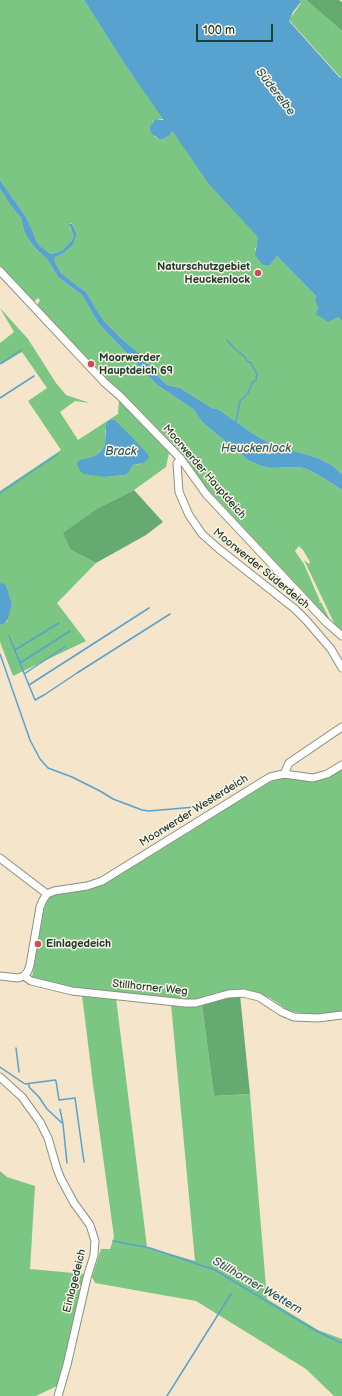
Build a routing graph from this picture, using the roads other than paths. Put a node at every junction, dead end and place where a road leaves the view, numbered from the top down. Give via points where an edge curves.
1 (0, 271) edge
2 (181, 459) junction
3 (342, 636) edge
4 (342, 668) edge
5 (342, 727) edge
6 (342, 765) edge
7 (284, 774) junction
8 (0, 858) edge
9 (47, 894) junction
10 (0, 976) edge
11 (24, 976) junction
12 (342, 1015) edge
13 (0, 1077) edge
14 (58, 1396) edge

1 - 2 street, Moorwerder Hauptdeich via 104,382
2 - 3 street, Moorwerder Hauptdeich via 206,494
2 - 4 street, Moorwerder Süderdeich via 176,464 179,492 189,515 202,534 295,609 331,649
5 - 7 street via 290,763
6 - 7 street via 327,774 313,778
7 - 9 street, Moorwerder Westerdeich via 263,780 102,881
8 - 9 street
9 - 11 street via 40,907 30,964
10 - 11 street, Stillhorner Weg
11 - 12 street, Stillhorner Weg via 31,981 72,991 185,1003 243,993 259,997 294,1017
13 - 14 street, Einlagedeich via 22,1097 40,1122 61,1178 90,1225 95,1241 94,1255

